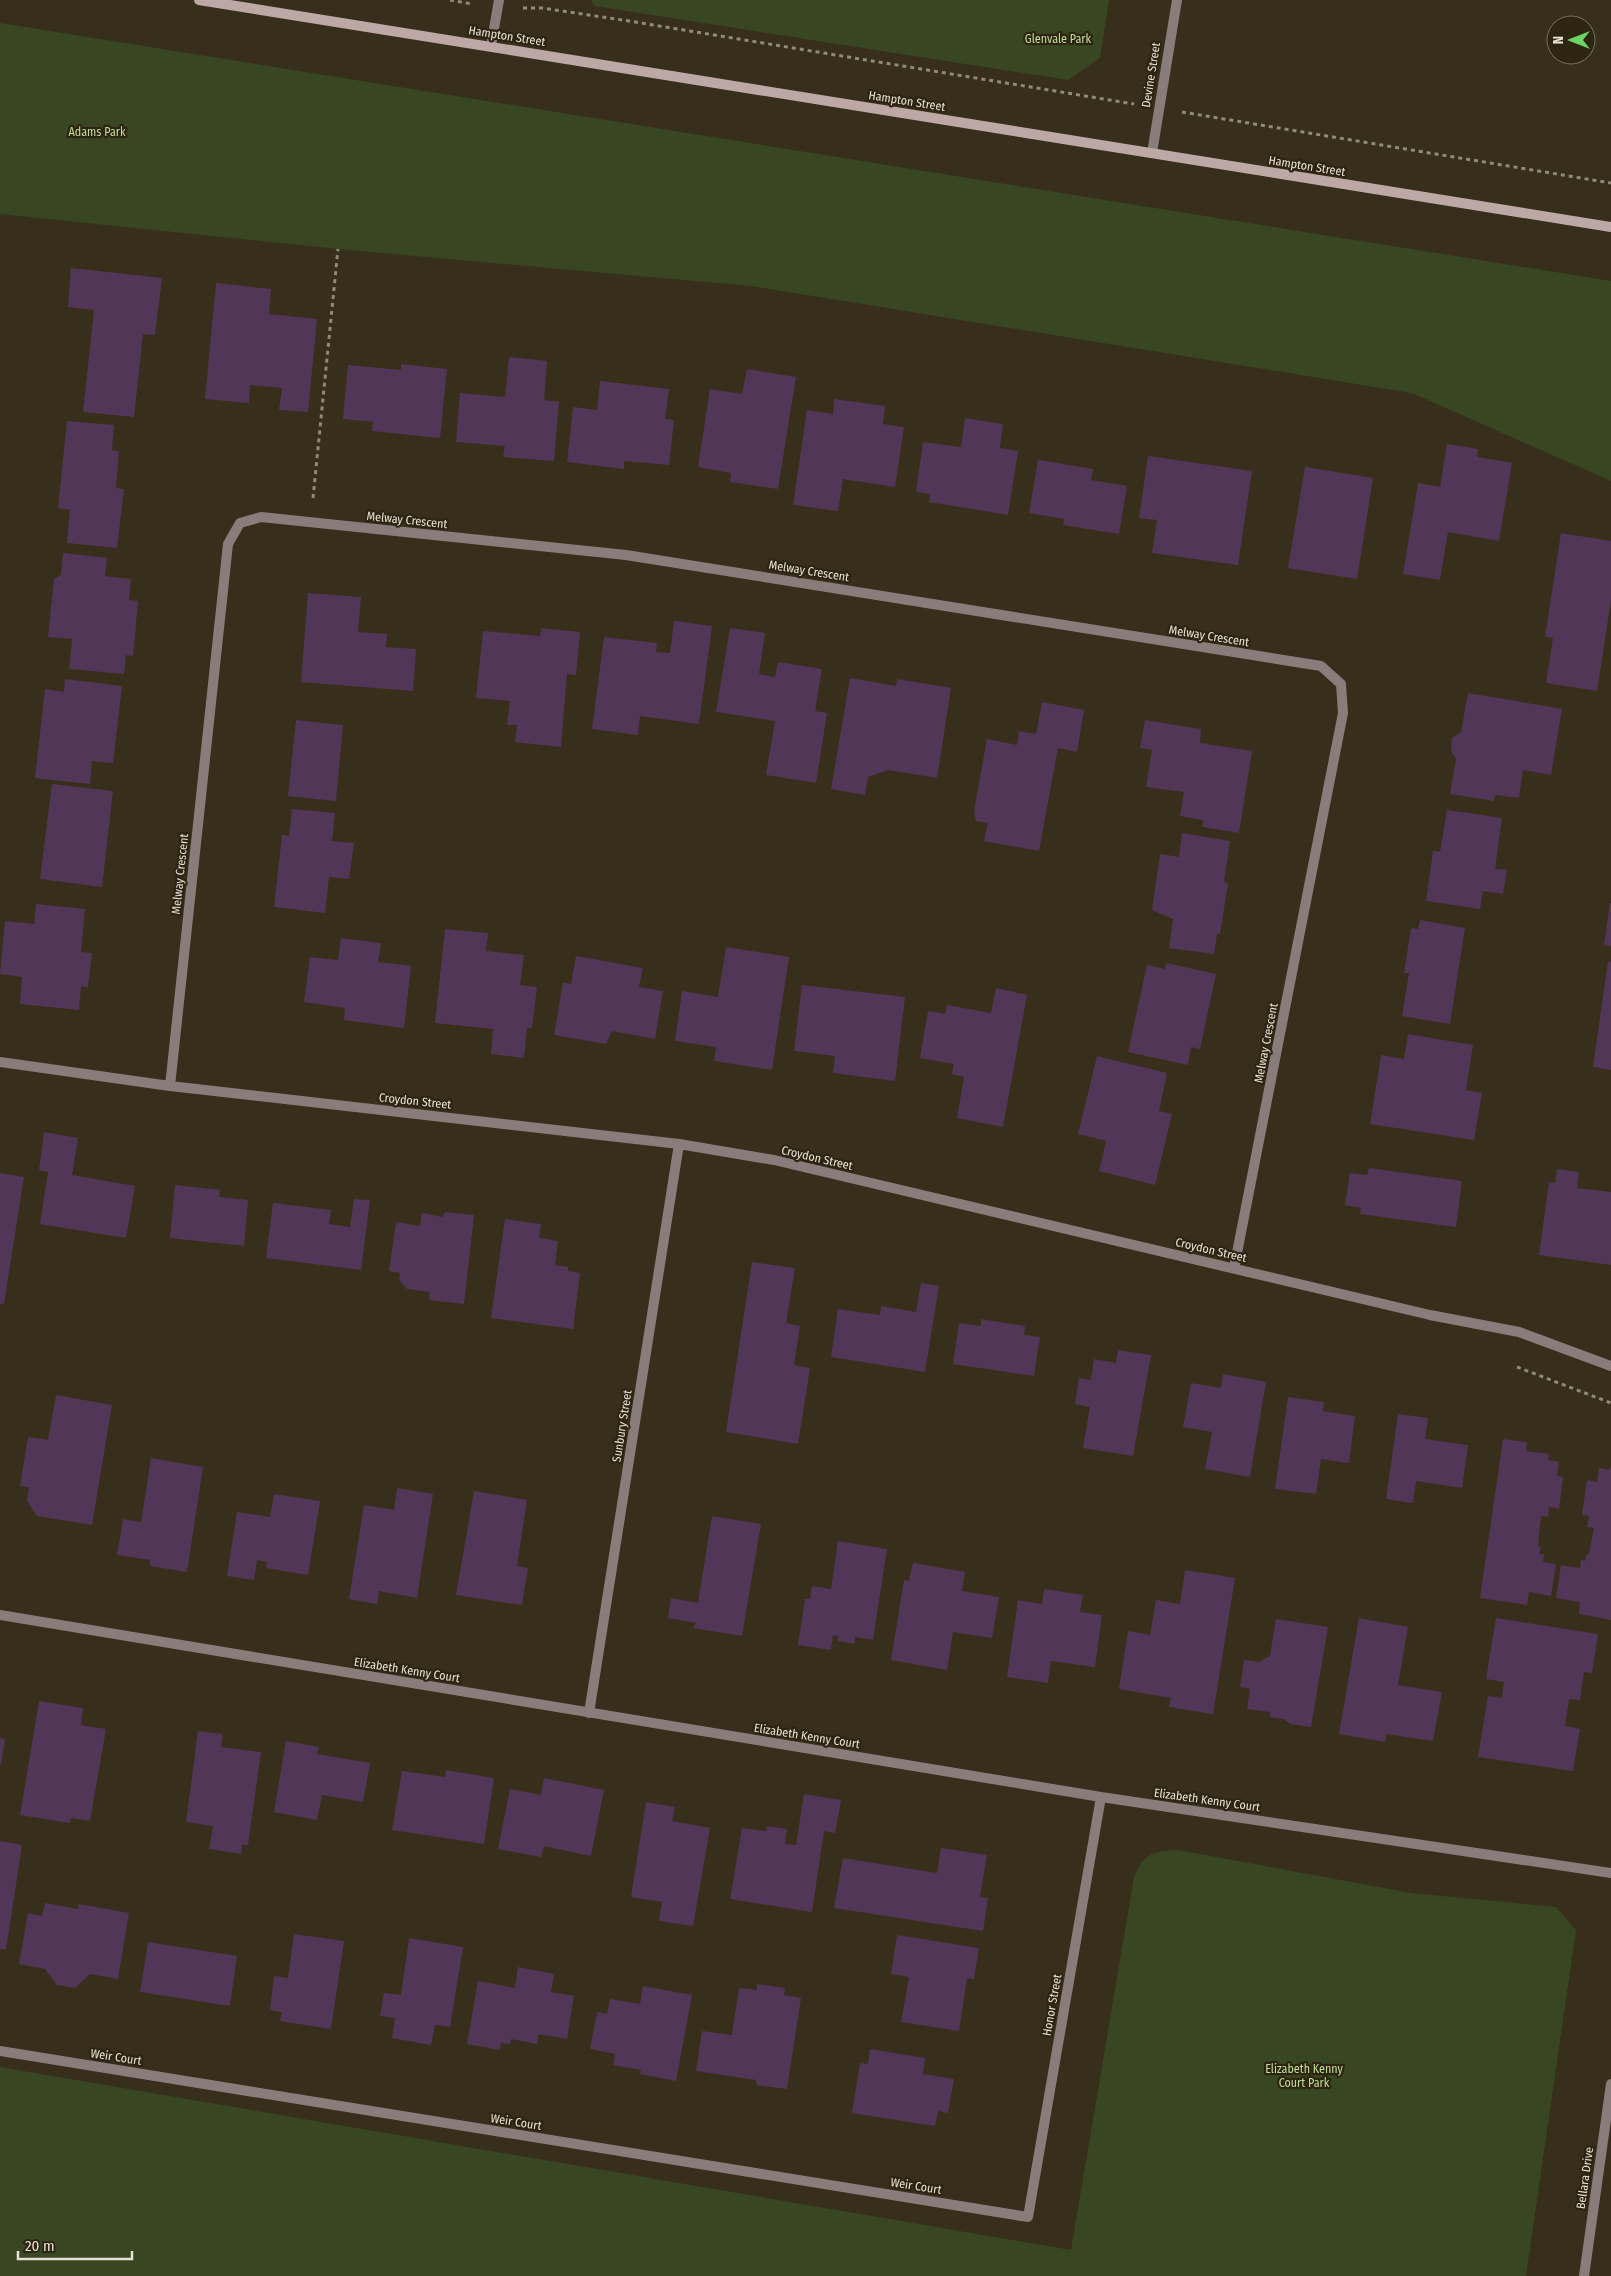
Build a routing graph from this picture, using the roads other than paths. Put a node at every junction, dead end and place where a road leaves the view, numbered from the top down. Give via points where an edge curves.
1 (199, 0) edge
2 (1176, 0) edge
3 (498, 4) edge
4 (491, 46) junction
5 (1152, 153) junction
6 (1611, 227) edge
7 (0, 1062) edge
8 (170, 1086) junction
9 (679, 1144) junction
10 (1234, 1268) junction
11 (1611, 1366) edge
12 (0, 1615) edge
13 (589, 1713) junction
14 (1100, 1797) junction
15 (1611, 1873) edge
16 (0, 2051) edge
17 (1611, 2084) edge
18 (1028, 2217) joint
19 (1584, 2276) edge

1 - 4 street, Hampton Street
2 - 5 street, Devine Street
3 - 4 street
4 - 5 street, Hampton Street
5 - 6 street, Hampton Street
7 - 8 street, Croydon Street
8 - 9 street, Croydon Street
8 - 10 street, Melway Crescent via 228,544 240,522 261,518 311,522 626,555 1321,666 1341,684 1343,713
9 - 10 street, Croydon Street via 774,1160
9 - 13 street, Sunbury Street
10 - 11 street, Croydon Street via 1430,1315 1519,1332
12 - 13 street, Elizabeth Kenny Court
13 - 14 street, Elizabeth Kenny Court
14 - 15 street, Elizabeth Kenny Court
14 - 18 street, Honor Street
16 - 18 street, Weir Court
17 - 19 street, Bellara Drive

